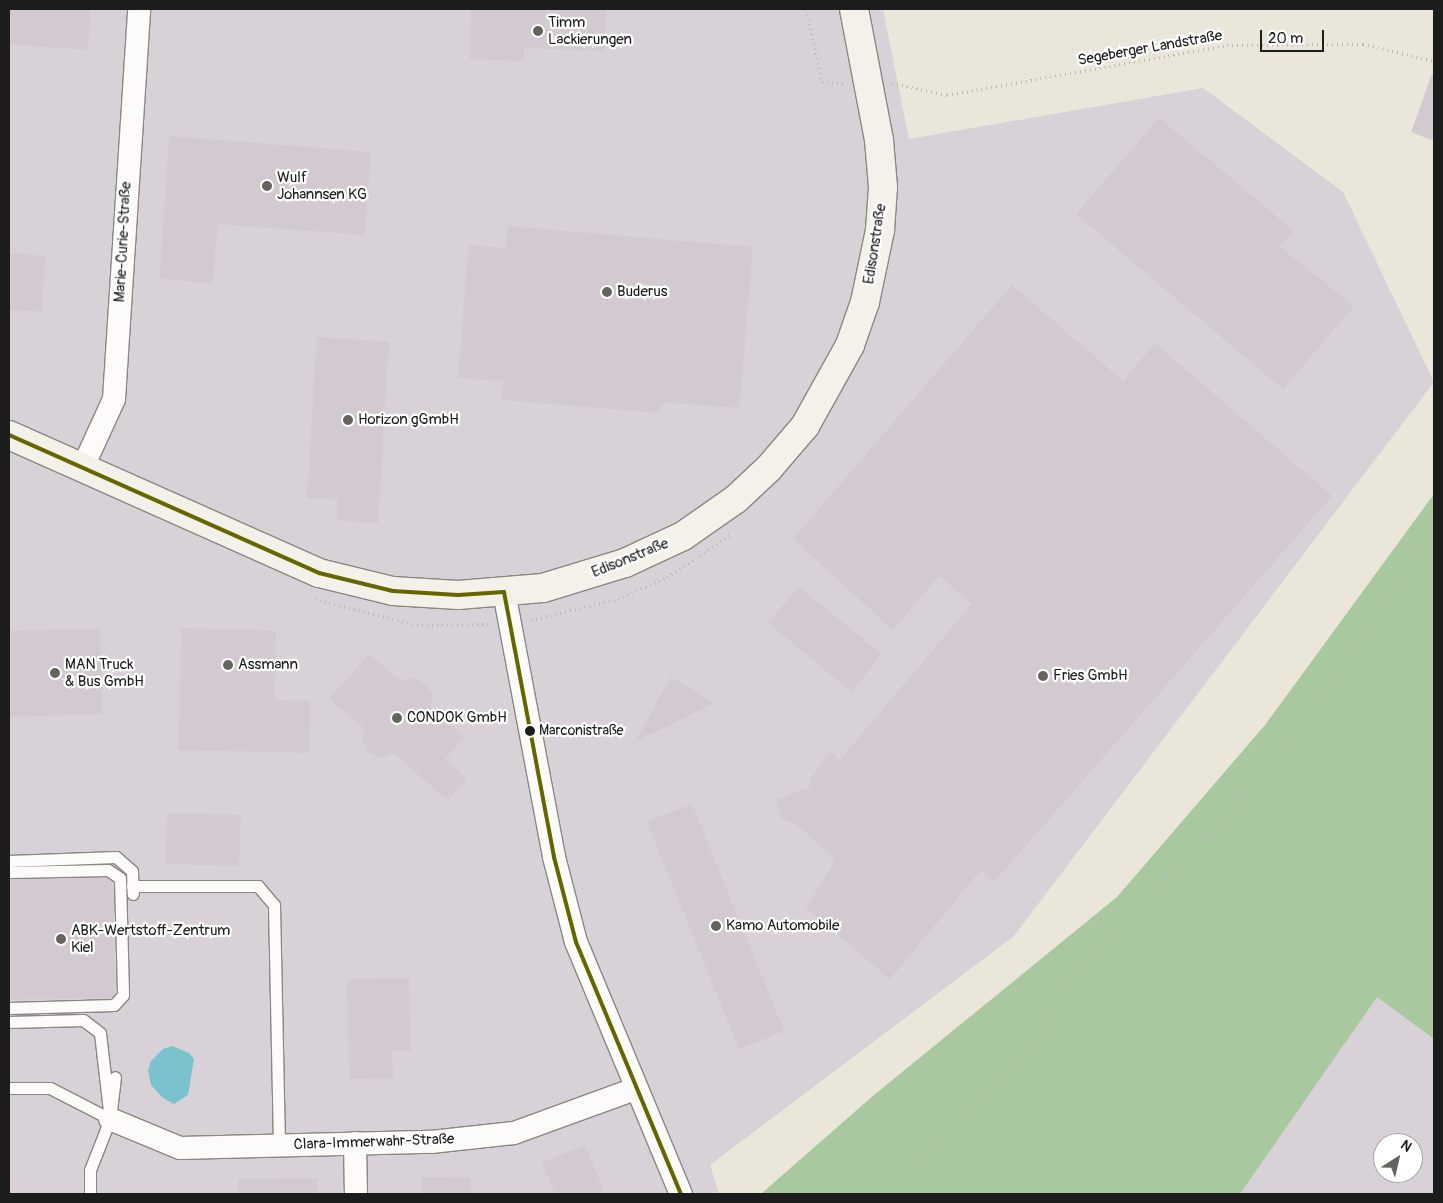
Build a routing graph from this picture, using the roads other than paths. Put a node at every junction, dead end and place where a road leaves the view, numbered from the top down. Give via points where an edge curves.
1 (140, 9) edge
2 (854, 9) edge
3 (9, 436) edge
4 (82, 469) junction
5 (504, 592) junction
6 (9, 860) edge
7 (9, 872) edge
8 (9, 1008) edge
9 (9, 1022) edge
10 (115, 1077) dead end
11 (9, 1088) edge
12 (635, 1089) junction
13 (110, 1119) junction
14 (355, 1143) junction
15 (278, 1145) junction
16 (90, 1193) dead end
17 (356, 1194) edge
18 (681, 1194) edge

1 - 4 street, Marie-Curie-Straße via 114,400
2 - 5 street, Edisonstraße via 887,83 883,187 874,264 850,345 805,426 769,468 736,499 682,536 591,575 543,588
3 - 4 street, Edisonstraße
4 - 5 street, Edisonstraße via 310,570 347,582 426,594
5 - 12 street via 554,857 576,942
6 - 15 lane via 116,857 132,871 132,890 258,886 274,905
7 - 8 lane via 108,870 120,878 123,995 114,1005
9 - 13 lane via 83,1020 100,1033
10 - 13 lane
11 - 13 lane via 50,1088
12 - 14 street, Clara-Immerwahr-Straße via 514,1133 432,1142
12 - 18 street
13 - 15 street, Clara-Immerwahr-Straße via 180,1148
13 - 16 lane via 90,1170
14 - 15 street, Clara-Immerwahr-Straße
14 - 17 street

